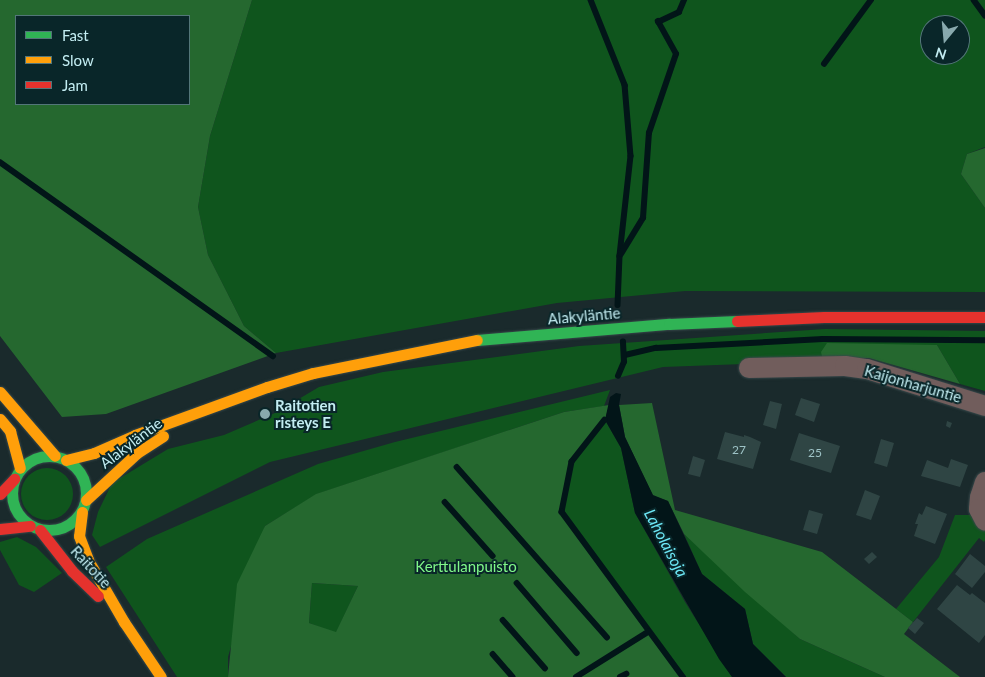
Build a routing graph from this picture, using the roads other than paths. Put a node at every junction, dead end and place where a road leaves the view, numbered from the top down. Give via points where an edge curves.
1 (985, 317) edge
2 (750, 368) dead end
3 (0, 392) edge
4 (985, 406) edge
5 (197, 414) junction
6 (0, 419) edge
7 (61, 458) junction
8 (20, 468) junction
9 (14, 479) junction
10 (985, 482) edge
11 (0, 494) edge
12 (86, 500) junction
13 (82, 512) junction
14 (985, 521) edge
15 (0, 528) edge
16 (35, 528) junction
17 (124, 622) junction
18 (161, 677) edge

1 - 5 main road, Alakyläntie via 824,317 669,324 483,339 313,373
2 - 4 street, Kaijonharjuntie via 845,366 867,369
3 - 7 main road
5 - 7 main road, Alakyläntie via 94,453
5 - 12 main road, Alakyläntie via 137,453
6 - 8 main road via 10,432
7 - 8 main road via 36,458
7 - 12 main road via 76,467 83,477
8 - 9 main road
9 - 11 main road
9 - 16 main road via 13,506 20,518
10 - 14 street via 979,509
12 - 13 main road
13 - 16 main road via 64,528 52,531
13 - 17 main road, Raitotie via 81,546
15 - 16 main road
16 - 17 main road, Raitotie via 72,571
17 - 18 main road, Raitotie

